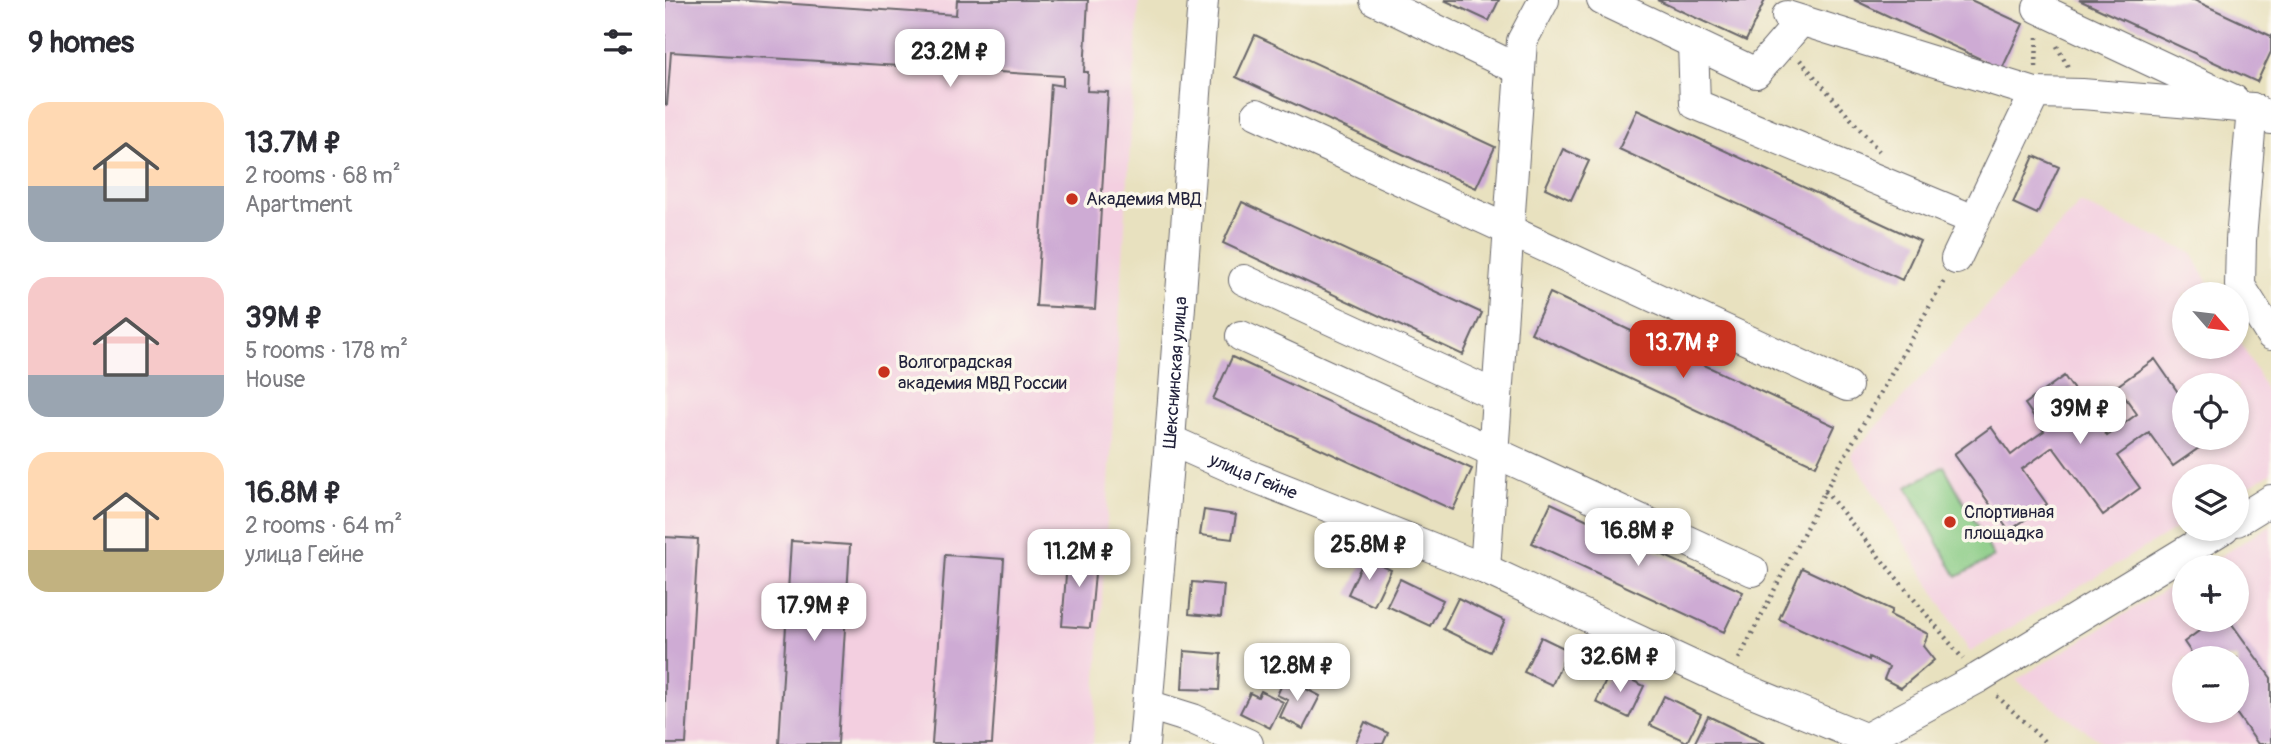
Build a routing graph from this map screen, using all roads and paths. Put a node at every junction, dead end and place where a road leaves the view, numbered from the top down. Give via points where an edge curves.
1 (1203, 0) edge
2 (1375, 0) edge
3 (1544, 0) edge
4 (1602, 0) edge
5 (2038, 8) joint
6 (1794, 18) junction
7 (1693, 43) junction
8 (2057, 45) dead end
9 (1520, 70) junction
10 (2035, 93) junction
11 (2082, 94) junction
12 (2265, 112) edge
13 (1257, 114) dead end
14 (1883, 156) dead end
15 (1974, 220) junction
16 (1509, 230) junction
17 (1956, 259) joint
18 (1244, 280) dead end
19 (2271, 335) edge
20 (1241, 336) dead end
21 (1847, 386) dead end
22 (1497, 396) junction
23 (1170, 440) junction
24 (1493, 453) junction
25 (1825, 491) junction
26 (2271, 500) edge
27 (2249, 514) edge
28 (2203, 541) edge
29 (1485, 569) junction
30 (1753, 571) dead end
31 (1977, 678) junction
32 (1728, 682) junction
33 (1148, 705) junction
34 (1873, 741) edge
35 (1144, 744) edge
36 (1248, 744) edge
37 (2047, 744) edge

1 - 23 street, Шекснинская улица
2 - 9 street
3 - 9 street via 1522,41
4 - 7 street
5 - 10 path
5 - 12 street
6 - 7 street via 1756,73
6 - 10 street
6 - 14 path via 1796,55
7 - 15 street via 1695,104
8 - 11 path
9 - 16 street
10 - 11 street
10 - 15 street
11 - 12 street
12 - 19 street via 2241,240 2241,286
13 - 16 street
15 - 17 street
16 - 21 street
16 - 22 street
17 - 25 path
18 - 22 street
20 - 24 street
22 - 24 street
23 - 29 street, улица Гейне
23 - 33 street, Шекснинская улица
24 - 29 street
24 - 30 street
25 - 31 path
25 - 32 path
26 - 27 street
28 - 31 street
29 - 32 street, улица Гейне
31 - 34 street
31 - 37 path
32 - 34 street, улица Гейне
33 - 35 street, Шекснинская улица
33 - 36 street

